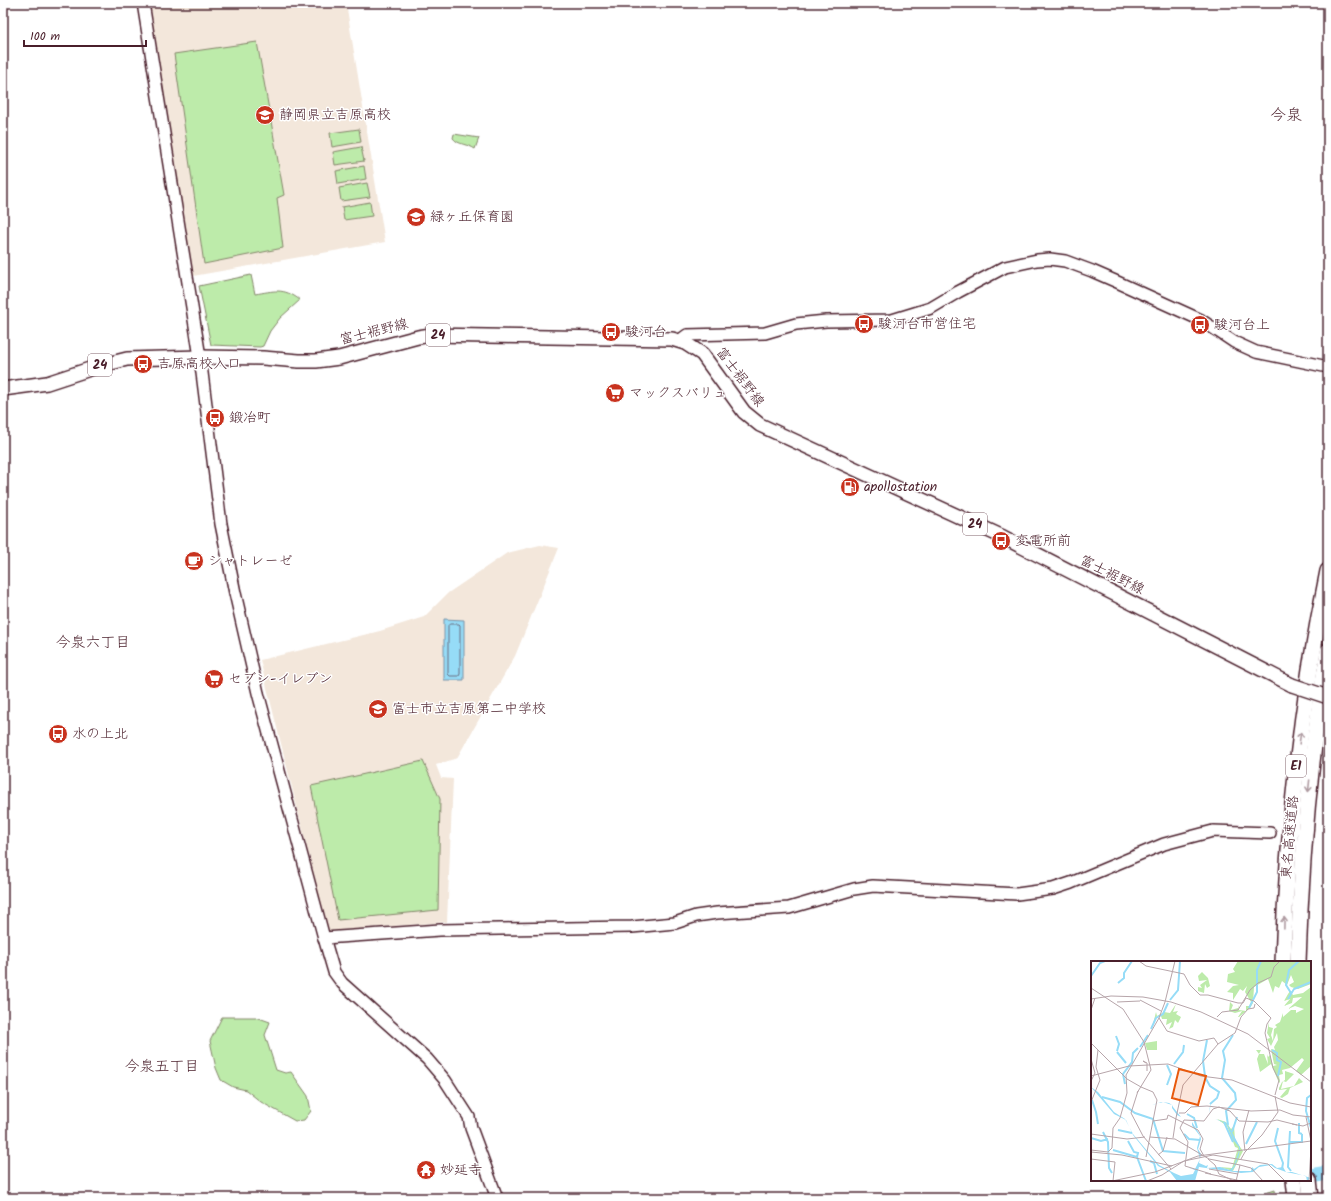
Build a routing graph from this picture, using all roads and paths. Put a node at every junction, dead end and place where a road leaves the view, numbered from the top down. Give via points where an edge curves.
1 (143, 3) edge
2 (679, 341) junction
3 (200, 357) junction
4 (1328, 367) edge
5 (3, 389) edge
6 (1328, 572) edge
7 (1328, 651) edge
8 (1328, 697) edge
9 (1270, 833) dead end
10 (324, 938) junction
11 (1283, 961) edge
12 (1298, 961) edge
13 (1294, 1181) edge
14 (1309, 1181) edge
15 (497, 1198) edge
16 (1296, 1198) edge
17 (1311, 1198) edge

1 - 3 street
2 - 3 main road, 富士裾野線 / 24 via 442,335 418,337 339,358 316,361
2 - 4 street via 687,335 766,333 796,324 892,320 931,308 1005,267 1050,259 1065,261 1092,271 1180,310 1244,347 1272,356
2 - 8 main road, 富士裾野線 / 24, bridge via 702,354 744,412 760,425 1004,537 1271,675
3 - 5 main road, 富士裾野線 / 24 via 127,359 47,383
3 - 10 street via 221,524 235,593 258,692
11 -> 6 highway, 東名高速道路 / E1 via 1288,848 1297,755
7 -> 12 highway, 東名高速道路 / E1 via 1312,757 1303,843
9 - 10 street via 1213,831 1164,844 1053,890 1037,892 1017,894 872,886 789,908 717,913 675,923 632,927 440,930
10 - 15 street via 334,972 342,983 427,1058 445,1080 469,1117
13 - 16 highway
14 - 17 highway

